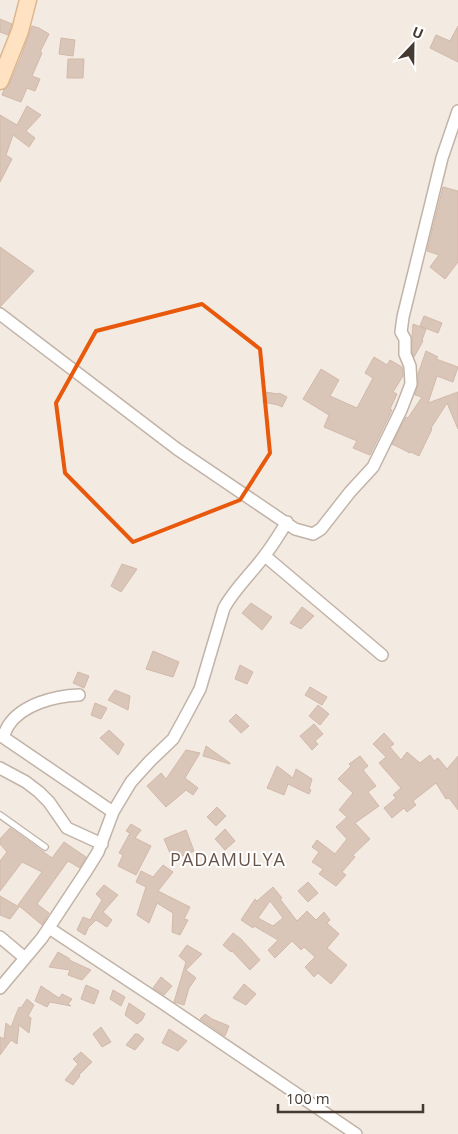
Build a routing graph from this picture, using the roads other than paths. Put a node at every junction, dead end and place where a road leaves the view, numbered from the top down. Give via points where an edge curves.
1 (28, 0) edge
2 (0, 81) edge
3 (458, 111) edge
4 (0, 314) edge
5 (287, 522) junction
6 (265, 556) junction
7 (382, 655) dead end
8 (79, 695) dead end
9 (1, 736) edge
10 (0, 768) edge
11 (114, 812) junction
12 (0, 815) edge
13 (102, 844) junction
14 (45, 847) dead end
15 (49, 928) junction
16 (0, 937) edge
17 (25, 958) junction
18 (0, 988) edge
19 (356, 1134) edge

1 - 2 main road via 20,31
3 - 5 street via 442,158 403,317 401,332 411,384 401,410 373,467 321,529 312,534 295,529
4 - 5 street via 177,449
5 - 6 street
6 - 7 street
6 - 11 street via 224,608 200,688 173,738 131,782
8 - 9 street via 30,707 16,716
9 - 11 street
10 - 13 street via 40,792 67,828
11 - 13 street
12 - 14 lane
13 - 15 street
15 - 17 street
15 - 19 street
16 - 17 street
17 - 18 street

